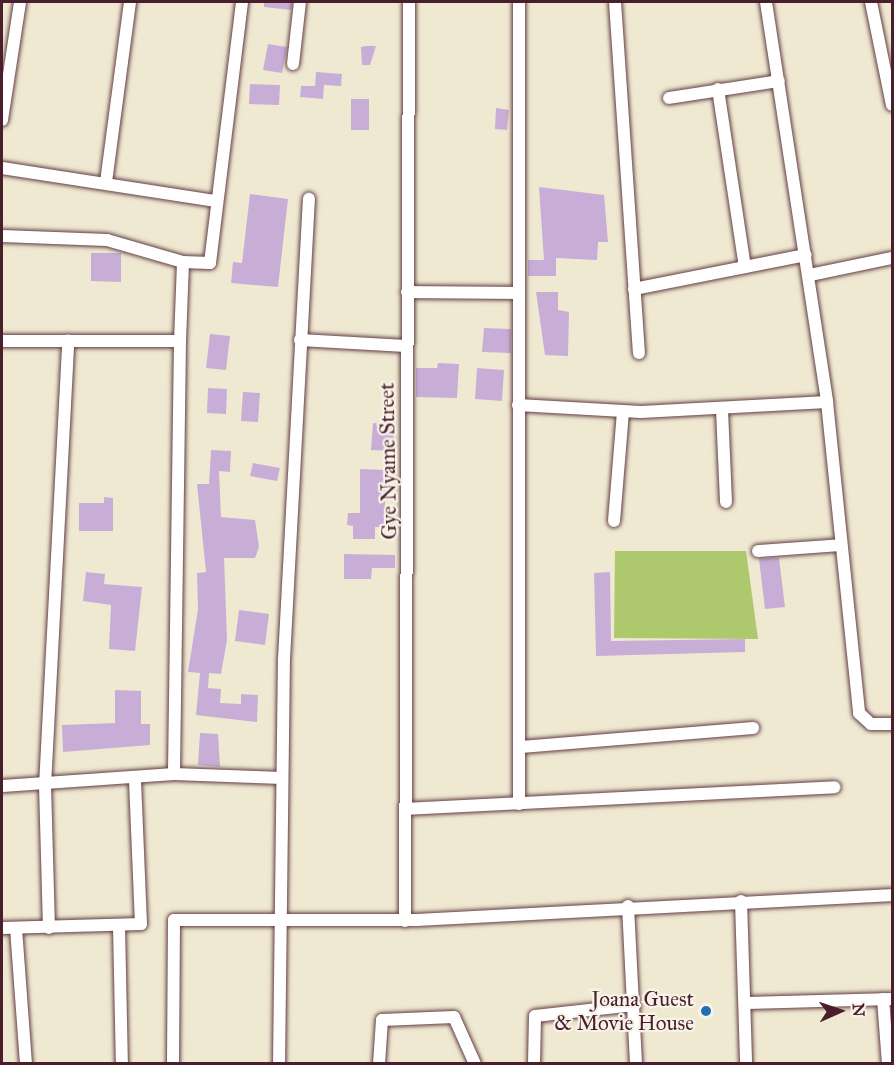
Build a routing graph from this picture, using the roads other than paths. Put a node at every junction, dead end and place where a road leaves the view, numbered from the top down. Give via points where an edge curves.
1 (20, 2) edge
2 (130, 2) edge
3 (242, 2) edge
4 (300, 2) edge
5 (409, 2) edge
6 (519, 2) edge
7 (615, 2) edge
8 (766, 2) edge
9 (871, 2) edge
10 (292, 64) dead end
11 (778, 81) junction
12 (718, 89) junction
13 (669, 98) dead end
14 (892, 105) edge
15 (2, 120) edge
16 (2, 168) edge
17 (106, 182) junction
18 (309, 199) dead end
19 (214, 201) junction
20 (2, 236) edge
21 (806, 255) junction
22 (892, 258) edge
23 (183, 262) junction
24 (746, 267) junction
25 (810, 275) junction
26 (634, 289) junction
27 (407, 292) junction
28 (518, 292) junction
29 (180, 340) junction
30 (300, 340) junction
31 (2, 341) edge
32 (68, 341) junction
33 (406, 346) junction
34 (639, 353) dead end
35 (826, 402) junction
36 (518, 405) junction
37 (722, 410) junction
38 (623, 411) junction
39 (726, 502) dead end
40 (614, 521) dead end
41 (841, 545) junction
42 (758, 551) dead end
43 (892, 724) edge
44 (753, 728) dead end
45 (521, 747) junction
46 (174, 774) junction
47 (135, 778) junction
48 (282, 778) junction
49 (2, 786) edge
50 (45, 786) junction
51 (834, 787) dead end
52 (519, 804) junction
53 (405, 808) junction
54 (892, 895) edge
55 (741, 901) junction
56 (628, 906) junction
57 (281, 919) junction
58 (405, 921) junction
59 (119, 926) junction
60 (2, 928) edge
61 (16, 928) junction
62 (49, 928) junction
63 (888, 999) edge
64 (747, 1003) junction
65 (634, 1005) junction
66 (26, 1064) edge
67 (122, 1064) edge
68 (173, 1064) edge
69 (279, 1064) edge
70 (379, 1064) edge
71 (475, 1064) edge
72 (534, 1064) edge
73 (636, 1064) edge
74 (746, 1064) edge
75 (888, 1064) edge

1 - 15 street
2 - 17 street
3 - 19 street
4 - 10 street
5 - 27 street, Gye Nyame Street
6 - 28 street
7 - 26 street
8 - 11 street
9 - 14 street
11 - 12 street
11 - 21 street
12 - 13 street
12 - 24 street
16 - 17 street
17 - 19 street
18 - 30 street
19 - 23 street via 210,263
20 - 23 street via 107,240
21 - 24 street
21 - 25 street
22 - 25 street
23 - 29 street
24 - 26 street
25 - 35 street
26 - 34 street
27 - 28 street
27 - 33 street, Gye Nyame Street
28 - 36 street
29 - 32 street
29 - 46 street
30 - 33 street
30 - 48 street
31 - 32 street
32 - 50 street
33 - 53 street, Gye Nyame Street
35 - 37 street
35 - 41 street
36 - 38 street
36 - 45 street
37 - 38 street
37 - 39 street
38 - 40 street
41 - 42 street
41 - 43 street via 859,713 871,724
44 - 45 street
45 - 52 street
46 - 47 street
46 - 48 street
47 - 50 street
47 - 59 street via 141,924
48 - 57 street
49 - 50 street
50 - 62 street
51 - 52 street via 644,793
52 - 53 street
53 - 58 street, Gye Nyame Street
54 - 55 street
55 - 56 street
55 - 64 street
56 - 58 street
56 - 65 street
57 - 58 street
57 - 68 street via 174,920
57 - 69 street
59 - 62 street
59 - 67 street
60 - 61 street
61 - 62 street
61 - 66 street
63 - 64 street
63 - 75 street
64 - 74 street
65 - 72 street via 535,1016
65 - 73 street
70 - 71 street via 382,1020 457,1018

